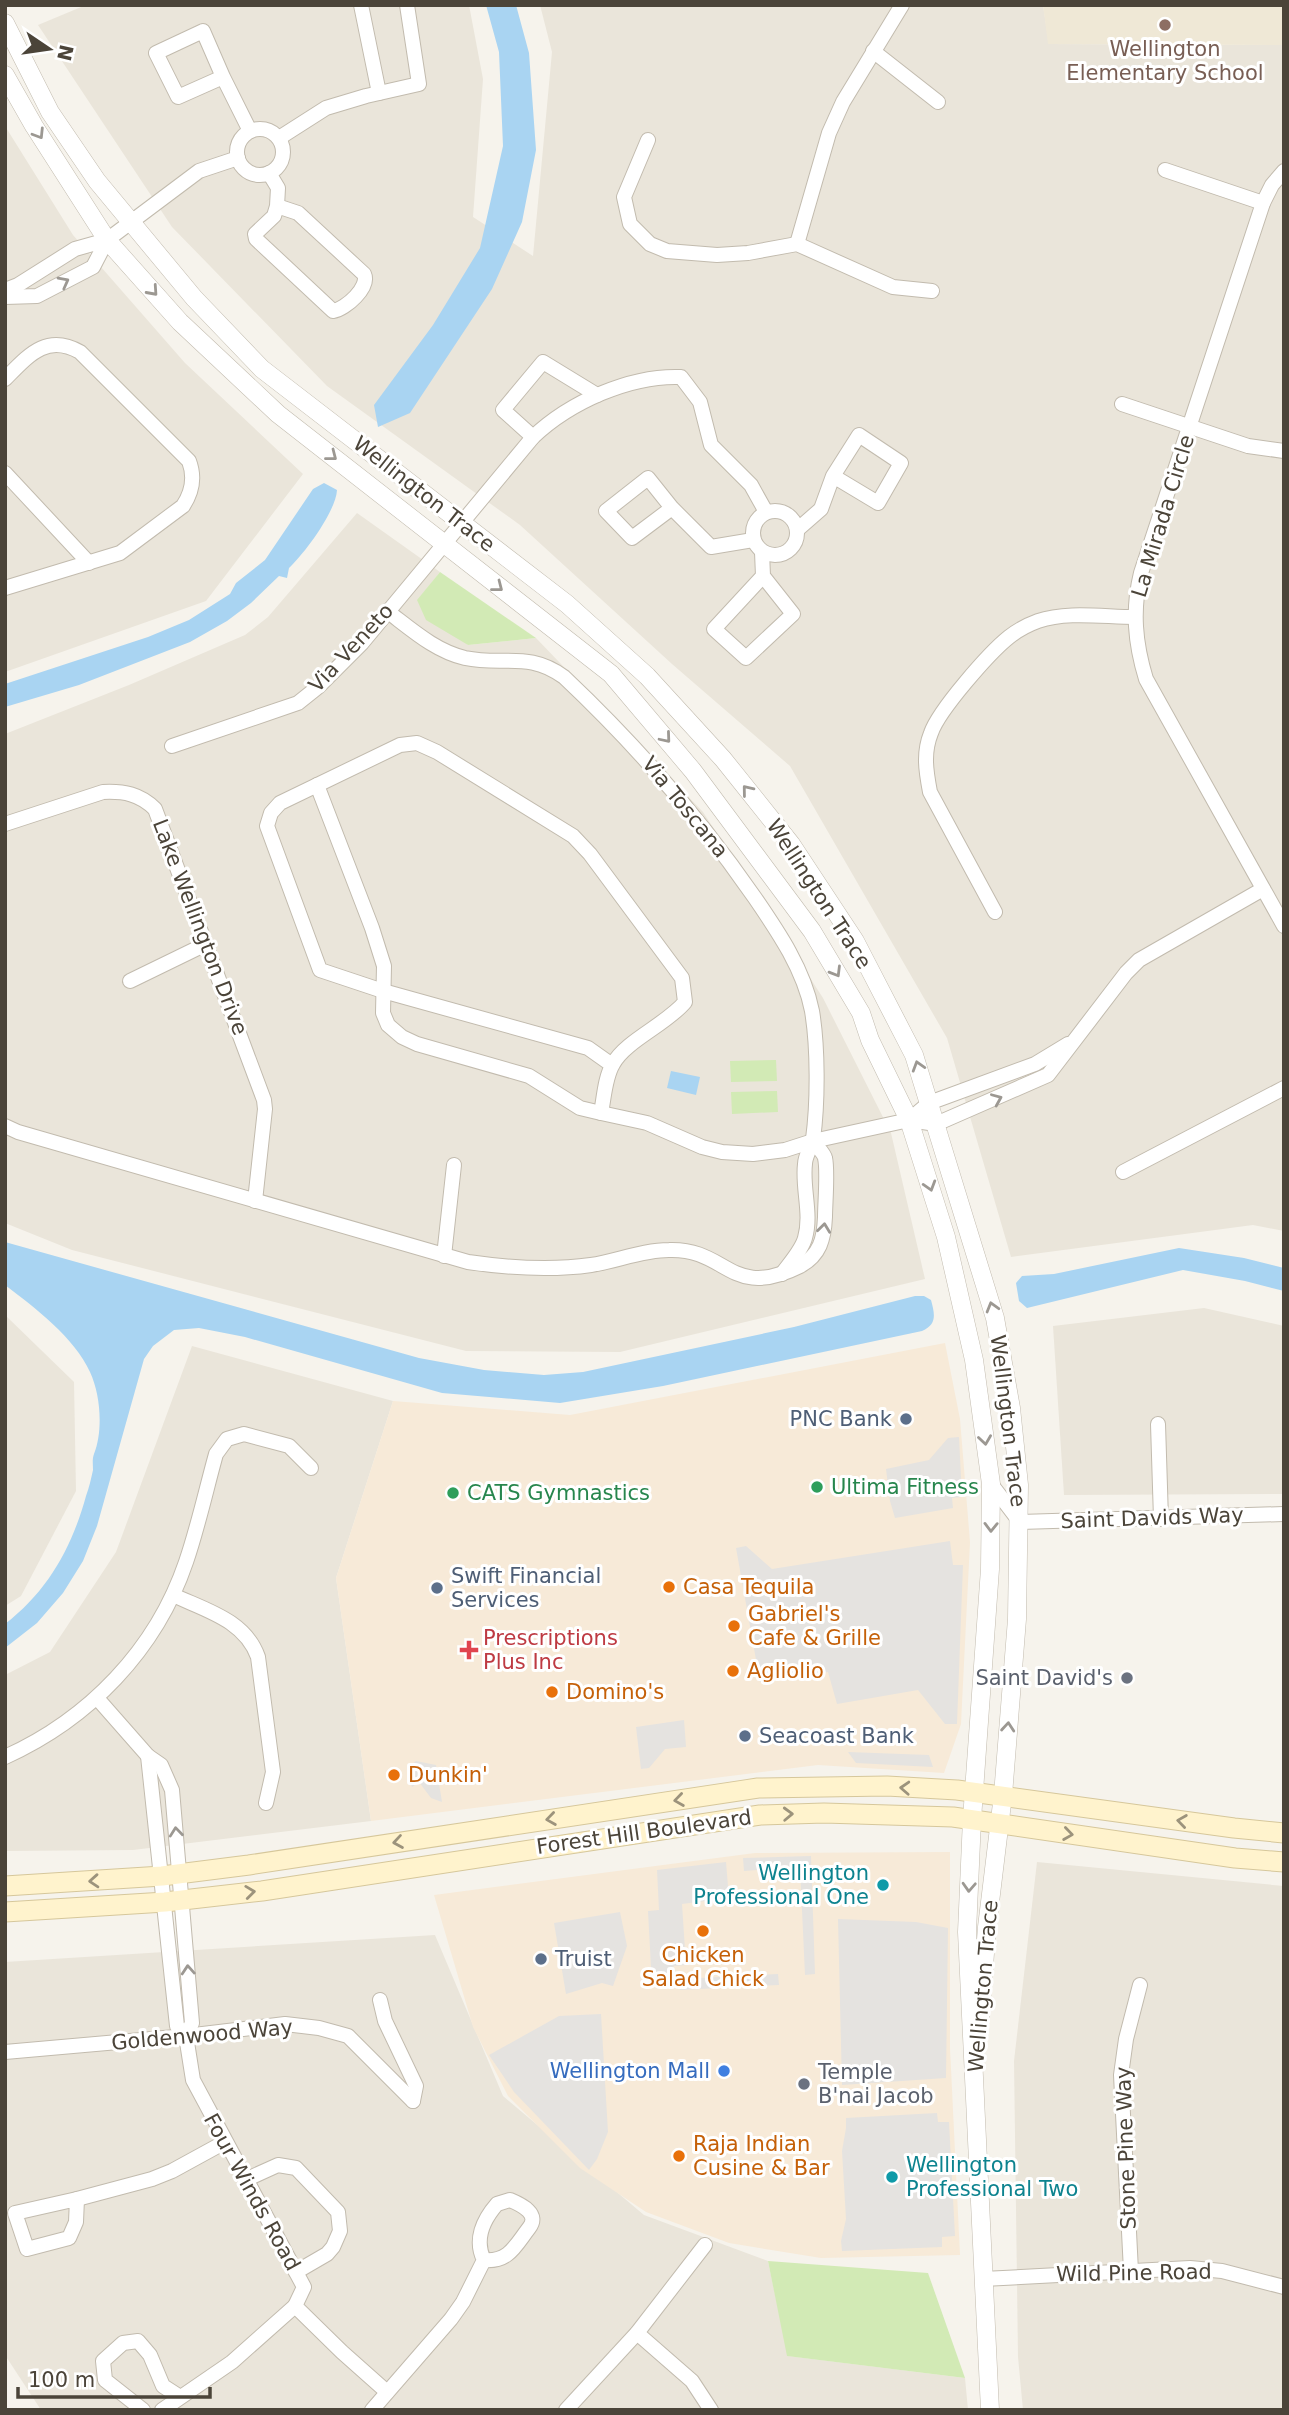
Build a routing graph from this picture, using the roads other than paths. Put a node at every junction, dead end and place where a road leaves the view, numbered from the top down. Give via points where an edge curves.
1 (361, 5) edge
2 (407, 5) edge
3 (902, 5) edge
4 (5, 23) edge
5 (873, 51) junction
6 (5, 75) edge
7 (223, 77) junction
8 (379, 93) junction
9 (938, 102) dead end
10 (250, 131) junction
11 (279, 138) junction
12 (648, 139) dead end
13 (238, 158) junction
14 (1166, 170) dead end
15 (1284, 171) edge
16 (269, 173) junction
17 (1263, 203) junction
18 (277, 206) junction
19 (132, 223) junction
20 (107, 240) junction
21 (797, 244) junction
22 (5, 290) edge
23 (932, 291) dead end
24 (5, 297) edge
25 (5, 379) edge
26 (597, 395) junction
27 (1122, 404) dead end
28 (1190, 426) junction
29 (533, 437) junction
30 (1284, 451) edge
31 (5, 473) edge
32 (832, 476) junction
33 (673, 508) junction
34 (766, 512) junction
35 (463, 523) junction
36 (797, 530) junction
37 (753, 540) junction
38 (444, 545) junction
39 (762, 552) junction
40 (89, 563) junction
41 (763, 576) junction
42 (5, 588) edge
43 (387, 611) junction
44 (1135, 617) junction
45 (172, 746) dead end
46 (317, 785) junction
47 (5, 824) edge
48 (1263, 889) junction
49 (995, 912) dead end
50 (1284, 926) edge
51 (206, 944) junction
52 (130, 981) dead end
53 (383, 991) junction
54 (1076, 1040) junction
55 (612, 1065) junction
56 (1284, 1088) edge
57 (929, 1103) junction
58 (601, 1113) junction
59 (909, 1121) junction
60 (936, 1124) junction
61 (5, 1126) edge
62 (813, 1141) junction
63 (454, 1165) dead end
64 (1123, 1172) dead end
65 (255, 1201) junction
66 (444, 1256) junction
67 (1157, 1424) dead end
68 (311, 1468) dead end
69 (991, 1484) junction
70 (1284, 1514) edge
71 (1161, 1518) junction
72 (1020, 1522) junction
73 (173, 1595) junction
74 (97, 1698) junction
75 (5, 1756) edge
76 (973, 1792) junction
77 (1003, 1795) junction
78 (266, 1803) dead end
79 (971, 1819) junction
80 (1000, 1823) junction
81 (1250, 1830) junction
82 (1284, 1833) edge
83 (1284, 1854) edge
84 (1284, 1862) edge
85 (171, 1874) junction
86 (5, 1886) edge
87 (174, 1901) junction
88 (5, 1912) edge
89 (1140, 1985) dead end
90 (380, 2000) dead end
91 (186, 2036) junction
92 (5, 2052) edge
93 (974, 2099) junction
94 (225, 2142) junction
95 (246, 2180) junction
96 (77, 2199) junction
97 (705, 2245) dead end
98 (481, 2265) junction
99 (1131, 2271) junction
100 (296, 2272) junction
101 (983, 2279) junction
102 (1284, 2287) edge
103 (295, 2306) junction
104 (637, 2333) junction
105 (387, 2392) junction
106 (180, 2397) junction
107 (143, 2410) edge
108 (162, 2410) edge
109 (372, 2410) edge
110 (566, 2410) edge
111 (711, 2410) edge
112 (990, 2410) edge

1 - 8 street
2 - 8 street via 419,84
3 - 5 street
4 - 19 street, Wellington Trace via 50,112
5 - 9 street
5 - 21 street via 829,133
6 -> 20 street, Wellington Trace
7 - 7 street via 178,97 156,53 203,31
7 - 10 street
8 - 11 street via 326,108
10 - 11 street via 262,129
10 - 13 street via 239,143
11 - 16 street via 282,158
12 - 21 street via 624,206 630,224 650,244 667,251 717,255
13 - 16 street via 247,171
13 - 19 street via 199,171
14 - 17 street
15 - 17 street, La Mirada Circle
16 - 18 street via 278,188
17 - 28 street, La Mirada Circle
18 - 18 street via 256,239 332,311 342,309 366,285 365,274 298,213
19 - 20 street
19 - 35 street, Wellington Trace via 194,298 262,369
20 - 22 street via 75,248
24 -> 20 street via 37,296 93,267
20 -> 38 street, Wellington Trace via 180,321 278,414
21 - 23 street via 892,287
25 - 40 street via 44,347 72,348 188,461 192,489 183,506 120,553
26 - 29 street, Via Veneto via 559,415
26 - 29 street via 543,362 503,411
26 - 34 street, Via Veneto via 659,376 681,377 700,401 711,445 751,485
27 - 28 street
28 - 30 street via 1259,449
28 - 44 street, La Mirada Circle via 1141,573
29 - 35 street, Via Veneto
31 - 40 street
32 - 32 street via 859,435 901,463 877,503
32 - 36 street via 821,509
33 - 33 street via 648,478 606,511 632,538
33 - 37 street via 711,547
34 - 36 street via 786,514
34 - 37 street via 753,527
35 - 38 street, Via Veneto
57 -> 35 street, Wellington Trace via 914,1055 855,942 791,844 740,780 647,676 567,604
36 - 39 street via 794,545 783,554
37 - 39 street
38 - 43 street, Via Veneto
38 -> 59 street, Wellington Trace via 611,674 693,771 819,944 861,1013
39 - 41 street
40 - 42 street
41 - 41 street via 793,614 746,658 715,629
43 - 45 street, Via Veneto via 337,669 298,703
43 - 62 street, Via Toscana via 446,652 482,661 531,661 557,671 615,726 692,812 771,922 807,991 816,1046
44 - 48 street, La Mirada Circle via 1146,679
44 - 49 street via 1057,617 1018,630 936,722 926,751 930,792
46 - 53 street via 372,928 384,966
46 - 53 street via 280,803 267,827 320,970
46 - 55 street via 400,745 416,743 573,836 682,978 685,1002
47 - 51 street, Lake Wellington Drive via 103,792 145,799 155,808
48 - 50 street, La Mirada Circle
48 - 54 street via 1139,960
51 - 52 street
51 - 65 street, Lake Wellington Drive via 264,1100
53 - 55 street via 588,1048
53 - 58 street via 383,1013 388,1025 402,1037 529,1076 580,1108
54 - 57 street via 1035,1064
60 -> 54 street via 1048,1076
55 - 58 street
56 - 64 street
57 - 59 street
57 - 60 street, Wellington Trace
58 - 62 street via 647,1123 702,1147 733,1153 764,1153
59 - 60 street
59 - 62 street
59 -> 69 street, Wellington Trace via 946,1237 974,1360
72 -> 60 street, Wellington Trace via 1011,1408 995,1318
61 - 65 street
62 - 66 street via 825,1157 821,1247 810,1261 782,1275 744,1277 699,1254 672,1249 554,1268 504,1267
63 - 66 street
65 - 66 street
67 - 71 street
68 - 73 street via 289,1446 244,1434 227,1439 216,1454
69 - 72 street
69 -> 76 street, Wellington Trace via 990,1569
70 - 71 street, Saint Davids Way
71 - 72 street, Saint Davids Way
77 -> 72 street, Wellington Trace
73 - 74 street via 137,1654
73 - 78 street via 237,1626 255,1648 273,1772
74 - 75 street via 54,1731
74 - 85 street, Four Winds Road via 161,1765 172,1790
76 - 77 main road, Forest Hill Boulevard
76 - 79 street, Wellington Trace
76 -> 85 main road, Forest Hill Boulevard via 758,1788
77 - 80 street, Wellington Trace
81 -> 77 main road, Forest Hill Boulevard
79 - 80 main road, Forest Hill Boulevard
87 -> 79 main road, Forest Hill Boulevard via 760,1815 888,1813
79 -> 93 street, Wellington Trace via 967,1932
80 -> 84 main road, Forest Hill Boulevard
80 - 93 street, Wellington Trace
81 - 82 main road, Forest Hill Boulevard
81 - 83 main road
85 -> 86 main road, Forest Hill Boulevard
85 - 87 street, Four Winds Road
87 - 88 main road, Forest Hill Boulevard
87 - 91 street, Four Winds Road via 192,2023
89 - 99 street, Stone Pine Way via 1121,2075
90 - 91 street, Goldenwood Way via 416,2086 413,2101 348,2036 285,2024
91 - 92 street, Goldenwood Way
91 - 94 street, Four Winds Road via 193,2080
93 - 101 street, Wellington Trace
94 - 95 street, Four Winds Road
94 - 96 street via 152,2179
95 - 100 street, Four Winds Road
95 - 100 street via 278,2165 296,2168 338,2212 340,2231 333,2247
96 - 96 street via 15,2213 27,2249 69,2238 76,2222
97 - 104 street
98 - 98 street via 508,2255 533,2224 527,2210 510,2200 497,2204 481,2231
98 - 105 street via 451,2319
99 - 101 street, Wild Pine Road
99 - 102 street, Wild Pine Road via 1201,2268
100 - 103 street, Four Winds Road via 304,2287
101 - 112 street, Wellington Trace
103 - 105 street
103 - 106 street via 232,2362
104 - 110 street
104 - 111 street via 692,2381
105 - 109 street
106 - 107 street via 163,2386 150,2355 138,2341 123,2343 103,2361 105,2380
106 - 108 street

